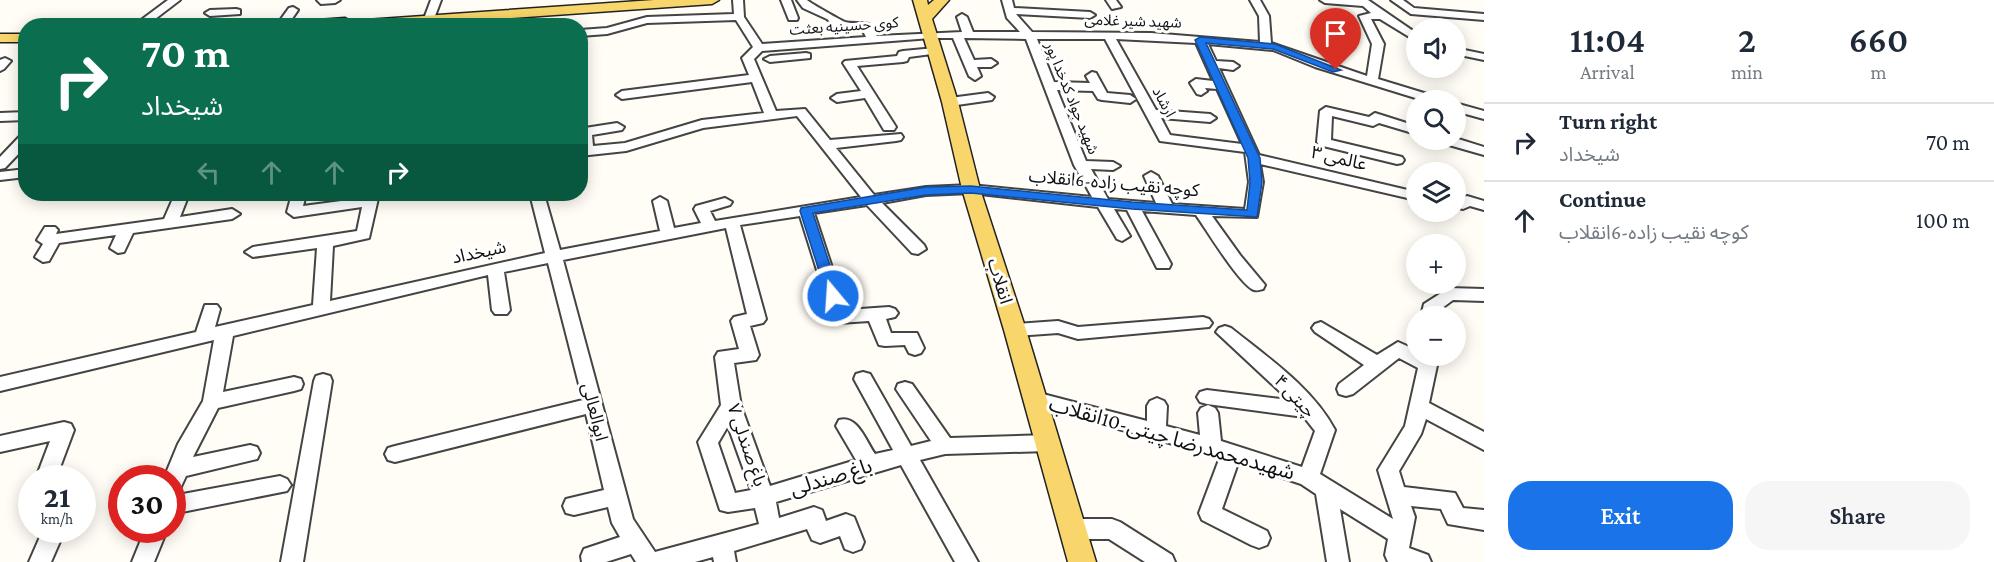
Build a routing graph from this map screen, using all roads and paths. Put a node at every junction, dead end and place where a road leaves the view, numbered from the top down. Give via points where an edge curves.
1 (175, 0) edge
2 (244, 0) edge
3 (335, 0) edge
4 (436, 0) edge
5 (669, 0) edge
6 (712, 0) edge
7 (738, 0) edge
8 (786, 0) edge
9 (802, 0) edge
10 (942, 0) edge
11 (1255, 0) edge
12 (1326, 0) edge
13 (1396, 0) edge
14 (642, 1) edge
15 (1364, 2) edge
16 (320, 3) edge
17 (1009, 5) edge
18 (293, 10) dead end
19 (537, 10) junction
20 (210, 13) dead end
21 (1090, 15) dead end
22 (1382, 16) junction
23 (739, 17) junction
24 (962, 17) dead end
25 (1484, 17) edge
26 (149, 18) edge
27 (287, 18) edge
28 (429, 18) edge
29 (449, 18) edge
30 (793, 18) dead end
31 (924, 19) edge
32 (588, 32) edge
33 (1406, 32) edge
34 (963, 35) junction
35 (1030, 36) junction
36 (1109, 36) junction
37 (1171, 38) junction
38 (0, 40) edge
39 (18, 40) edge
40 (874, 40) junction
41 (1200, 40) junction
42 (782, 46) junction
43 (1266, 46) junction
44 (759, 48) junction
45 (1179, 52) dead end
46 (1466, 53) edge
47 (806, 56) dead end
48 (788, 57) junction
49 (1484, 57) edge
50 (770, 59) dead end
51 (991, 63) dead end
52 (1211, 64) junction
53 (1233, 66) dead end
54 (756, 78) junction
55 (1372, 81) junction
56 (1049, 86) junction
57 (1221, 86) junction
58 (1201, 90) dead end
59 (1406, 92) edge
60 (868, 94) junction
61 (622, 95) dead end
62 (988, 97) dead end
63 (837, 98) dead end
64 (1130, 99) dead end
65 (950, 102) junction
66 (1466, 111) edge
67 (1152, 114) junction
68 (1484, 115) edge
69 (18, 116) edge
70 (0, 117) edge
71 (772, 117) junction
72 (1210, 118) dead end
73 (617, 127) dead end
74 (1406, 127) edge
75 (588, 132) edge
76 (826, 145) junction
77 (18, 146) edge
78 (1466, 146) edge
79 (588, 151) edge
80 (1482, 151) dead end
81 (1252, 154) junction
82 (1397, 160) dead end
83 (0, 165) edge
84 (1081, 165) junction
85 (1113, 166) dead end
86 (18, 173) edge
87 (0, 176) edge
88 (1151, 176) dead end
89 (971, 189) junction
90 (1406, 193) edge
91 (871, 200) junction
92 (179, 201) edge
93 (297, 201) edge
94 (352, 201) edge
95 (371, 201) edge
96 (539, 201) edge
97 (660, 201) dead end
98 (1466, 201) edge
99 (725, 202) dead end
100 (1104, 203) junction
101 (1132, 206) junction
102 (1194, 206) junction
103 (1484, 206) edge
104 (1166, 208) junction
105 (806, 211) junction
106 (232, 214) dead end
107 (171, 221) junction
108 (732, 222) junction
109 (710, 226) junction
110 (127, 228) junction
111 (668, 234) junction
112 (1122, 236) dead end
113 (325, 242) junction
114 (118, 248) dead end
115 (918, 249) dead end
116 (253, 252) dead end
117 (555, 256) junction
118 (43, 257) dead end
119 (1162, 264) dead end
120 (495, 268) junction
121 (1257, 285) dead end
122 (1484, 295) edge
123 (1433, 306) edge
124 (211, 309) dead end
125 (321, 309) junction
126 (501, 310) dead end
127 (1203, 323) dead end
128 (1321, 328) dead end
129 (1015, 330) junction
130 (225, 331) junction
131 (1225, 332) dead end
132 (204, 336) junction
133 (915, 348) dead end
134 (1406, 352) edge
135 (1377, 364) junction
136 (1428, 366) edge
137 (863, 380) dead end
138 (323, 381) dead end
139 (0, 384) edge
140 (294, 384) dead end
141 (1346, 388) dead end
142 (905, 389) dead end
143 (1035, 399) junction
144 (212, 402) junction
145 (594, 405) junction
146 (731, 406) junction
147 (1157, 406) dead end
148 (1419, 406) junction
149 (1311, 410) junction
150 (846, 426) dead end
151 (1156, 430) junction
152 (1484, 442) edge
153 (1048, 443) junction
154 (0, 444) edge
155 (945, 446) junction
156 (1211, 446) junction
157 (250, 453) dead end
158 (1232, 453) junction
159 (395, 454) dead end
160 (905, 456) junction
161 (870, 464) junction
162 (51, 465) edge
163 (180, 465) edge
164 (186, 473) edge
165 (1317, 483) junction
166 (280, 485) dead end
167 (1396, 495) junction
168 (616, 496) junction
169 (765, 497) junction
170 (186, 502) edge
171 (574, 507) dead end
172 (1484, 520) edge
173 (1073, 529) junction
174 (771, 531) junction
175 (1259, 538) dead end
176 (853, 542) dead end
177 (48, 543) edge
178 (151, 543) edge
179 (636, 543) junction
180 (1397, 551) edge
181 (723, 553) edge
182 (40, 562) edge
183 (143, 562) edge
184 (292, 562) edge
185 (593, 562) edge
186 (649, 562) edge
187 (657, 562) edge
188 (967, 562) edge
189 (1082, 562) edge
190 (1164, 562) edge
191 (1338, 562) edge
192 (1420, 562) edge

1 - 26 street
2 - 20 street via 233,15
3 - 16 street
4 - 28 street
5 - 14 main road
6 - 19 main road
7 - 23 street
8 - 30 street
9 - 40 street via 840,25 865,26
10 - 31 main road
11 - 43 street via 1264,16
12 - 15 street
13 - 25 street via 1411,11
14 - 19 main road
15 - 22 street
17 - 21 street
17 - 35 street, شهید جواد کدخدا پور via 1012,18
18 - 27 street
19 - 29 main road
22 - 33 street
22 - 55 street via 1364,16 1378,44
23 - 32 street via 691,25 647,20
23 - 44 street
24 - 34 street
31 - 34 street, شهید شیر غلامی
31 - 40 street, کوی حسینیه بعثت
31 - 60 street via 903,58 849,63
31 - 65 main road, انقلاب
34 - 35 street, شهید شیر غلامی
34 - 51 street via 973,70
35 - 36 street, شهید شیر غلامی
35 - 56 street, شهید جواد کدخدا پور
36 - 37 street, شهید شیر غلامی
36 - 67 street, ارشاد
37 - 41 street, شهید شیر غلامی
37 - 45 street
38 - 39 main road
40 - 42 street, کوی حسینیه بعثت
41 - 43 street, شهید شیر غلامی
41 - 52 street
42 - 44 street, کوی حسینیه بعثت
42 - 48 street
43 - 55 street, شهید شیر غلامی via 1275,46 1287,58 1316,69
44 - 54 street via 748,58
46 - 49 street
47 - 48 street
48 - 50 street
52 - 53 street
52 - 57 street
54 - 61 street
54 - 71 street
55 - 59 street, شهید شیر غلامی
56 - 64 street via 1095,82 1102,96
56 - 84 street, شهید جواد کدخدا پور
57 - 58 street via 1196,83
57 - 81 street
60 - 63 street
60 - 76 street via 892,132
62 - 65 street
65 - 89 main road, انقلاب
66 - 68 street
67 - 72 street
67 - 81 street, ارشاد via 1165,138
69 - 70 street
71 - 76 street via 800,112
71 - 79 street via 702,124 626,147
73 - 75 street
74 - 82 street via 1375,117 1373,122 1326,111 1324,142
76 - 91 street
77 - 83 street
78 - 80 street
81 - 90 street, عالمی ۳
81 - 102 street, کوچه نقیب زاده-6انقلاب via 1256,182 1252,214
84 - 85 street
84 - 100 street, شهید جواد کدخدا پور
86 - 87 street
88 - 104 street
89 - 91 street, شیخداد
89 - 100 street, کوچه نقیب زاده-6انقلاب
89 - 129 main road, انقلاب
91 - 105 street, شیخداد
91 - 115 street
92 - 107 street
93 - 94 street via 294,213
95 - 113 street via 364,235
96 - 117 street, ابوالعالی
97 - 111 street
98 - 103 street
99 - 109 street via 701,209
100 - 101 street, کوچه نقیب زاده-6انقلاب
100 - 112 street, شهید جواد کدخدا پور
101 - 104 street, کوچه نقیب زاده-6انقلاب
101 - 119 street
102 - 104 street, کوچه نقیب زاده-6انقلاب
102 - 121 street
105 - 108 street, شیخداد
105 - 133 street via 839,317 882,313 885,340 911,338
106 - 107 street
107 - 110 street
108 - 109 street, شیخداد
108 - 146 street, باغ صندلی ۷ via 757,319 740,321 750,355 724,357
109 - 111 street, شیخداد
110 - 114 street
110 - 118 street via 52,235
111 - 117 street, شیخداد
113 - 116 street
113 - 125 street
117 - 120 street, شیخداد
117 - 145 street, ابوالعالی
120 - 125 street, شیخداد
120 - 126 street
122 - 123 street via 1449,294
124 - 132 street
125 - 130 street, شیخداد
127 - 129 street via 1078,333 1058,327
128 - 135 street
129 - 143 main road, انقلاب
130 - 132 street, شیخداد
130 - 144 street
131 - 149 street, چیتی ۴
132 - 139 street, شیخداد
134 - 135 street via 1398,349
135 - 141 street
136 - 148 street
137 - 160 street
138 - 184 street
140 - 144 street
142 - 155 street
143 - 151 street, شهیدمحمدرضا چیتی-10انقلاب
143 - 153 main road, انقلاب
144 - 163 street
145 - 159 street
145 - 168 street, ابوالعالی
146 - 169 street, باغ صندلی ۷
146 - 169 street, باغ صندلی via 708,442 728,503
147 - 151 street
148 - 152 street
148 - 167 street via 1414,428 1388,470
149 - 156 street via 1207,405
149 - 165 street, چیتی ۴ via 1324,430
150 - 161 street
151 - 156 street, شهیدمحمدرضا چیتی-10انقلاب
153 - 155 street, باغ صندلی
153 - 173 main road, انقلاب
154 - 162 street via 64,430
155 - 160 street, باغ صندلی
156 - 158 street, شهیدمحمدرضا چیتی-10انقلاب
157 - 164 street
158 - 165 street, شهیدمحمدرضا چیتی-10انقلاب
158 - 175 street via 1210,513
160 - 161 street, باغ صندلی
160 - 188 street
161 - 169 street, باغ صندلی
165 - 180 street, شهیدمحمدرضا چیتی-10انقلاب
165 - 191 street
166 - 170 street
167 - 172 street via 1447,500 1455,517
167 - 180 street via 1404,517
168 - 171 street
168 - 179 street, ابوالعالی via 623,523
169 - 174 street
173 - 189 main road, انقلاب
173 - 190 street via 1112,529
174 - 176 street via 814,517 820,533 846,524
174 - 181 street
177 - 182 street
178 - 183 street
179 - 185 street via 592,556
179 - 186 street, ابوالعالی
180 - 192 street, شهیدمحمدرضا چیتی-10انقلاب
181 - 187 street

